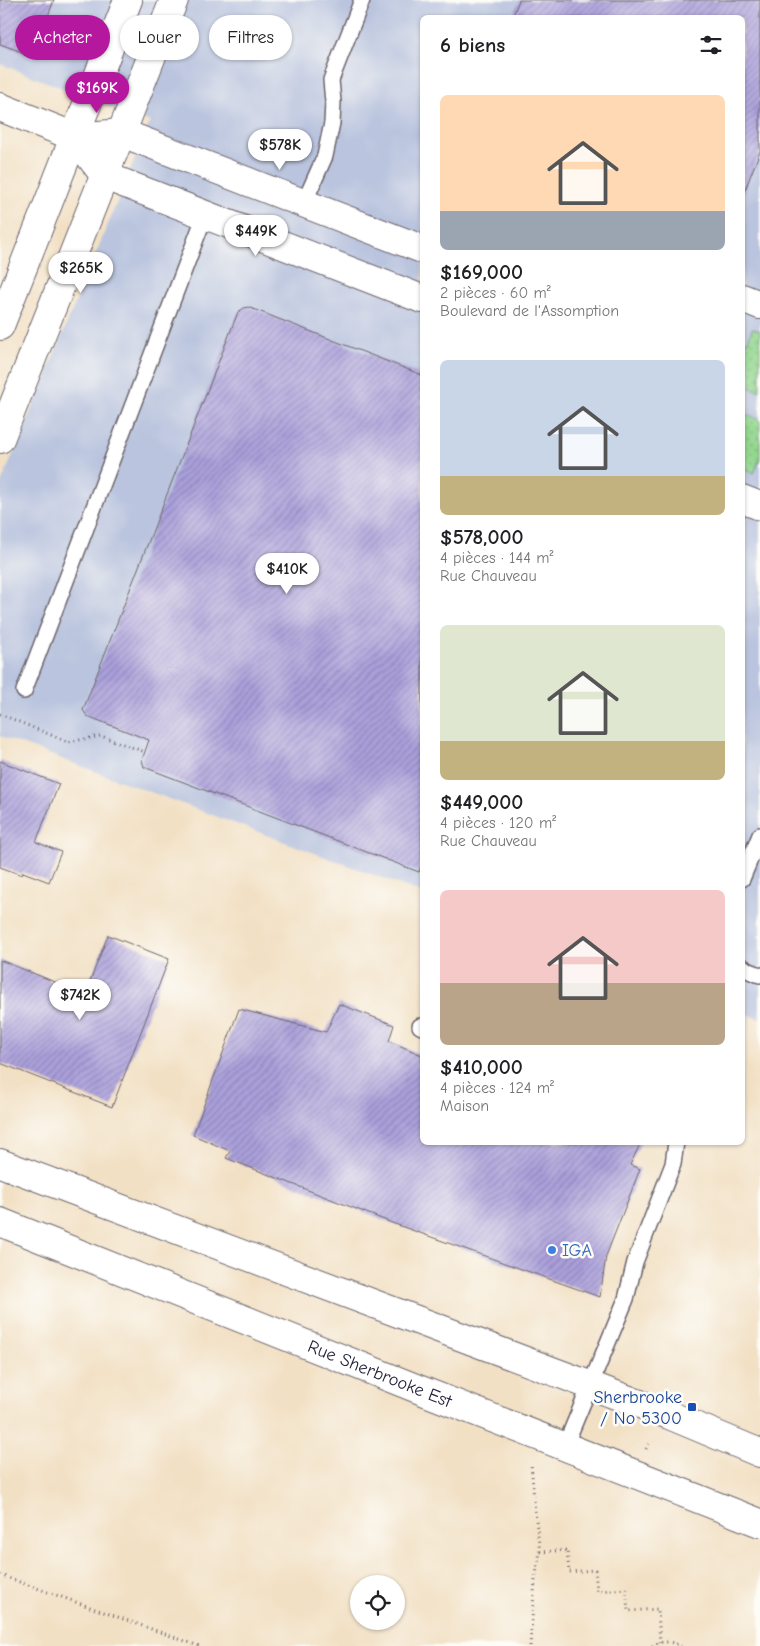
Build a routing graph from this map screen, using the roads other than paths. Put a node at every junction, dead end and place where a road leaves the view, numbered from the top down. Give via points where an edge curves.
1 (128, 0) edge
2 (174, 0) edge
3 (362, 0) edge
4 (0, 107) edge
5 (122, 133) junction
6 (75, 137) junction
7 (105, 176) junction
8 (304, 203) junction
9 (205, 215) junction
10 (420, 248) edge
11 (420, 298) edge
12 (745, 299) edge
13 (760, 305) edge
14 (0, 326) edge
15 (0, 439) edge
16 (745, 500) edge
17 (760, 506) edge
18 (24, 691) dead end
19 (760, 835) edge
20 (745, 872) edge
21 (745, 969) edge
22 (760, 975) edge
23 (676, 1145) edge
24 (0, 1163) edge
25 (0, 1222) edge
26 (590, 1385) junction
27 (565, 1446) junction
28 (760, 1453) edge
29 (760, 1523) edge

1 - 6 street
2 - 5 street
3 - 8 lane via 332,80 332,123 325,156
4 - 6 street
5 - 6 street
5 - 7 street
5 - 8 street
6 - 7 street
6 - 14 street
7 - 9 street
7 - 15 street
8 - 10 street
9 - 11 street
9 - 18 lane
12 - 13 street
16 - 17 street
19 - 20 lane
21 - 22 lane
23 - 26 lane via 673,1164 635,1262 626,1299
24 - 26 street
25 - 27 street, Rue Sherbrooke Est
26 - 27 lane
26 - 28 street
27 - 29 street, Rue Sherbrooke Est

